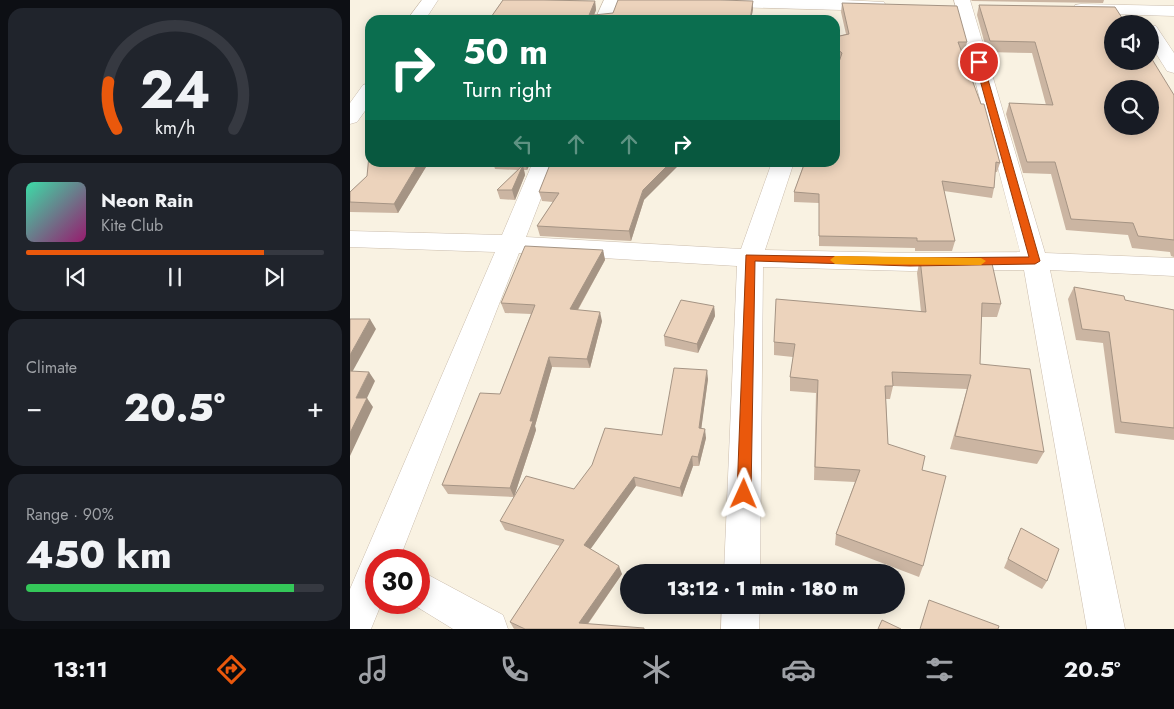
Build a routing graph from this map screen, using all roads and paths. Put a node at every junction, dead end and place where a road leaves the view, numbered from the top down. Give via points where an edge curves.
1 (430, 0) edge
2 (612, 0) edge
3 (657, 0) edge
4 (894, 6) edge
5 (963, 6) edge
6 (795, 8) edge
7 (1060, 9) edge
8 (1138, 11) edge
9 (1174, 11) edge
10 (420, 15) edge
11 (606, 15) edge
12 (1159, 44) edge
13 (1174, 67) edge
14 (365, 96) edge
15 (350, 118) edge
16 (542, 167) edge
17 (781, 167) edge
18 (350, 239) edge
19 (510, 244) junction
20 (750, 258) junction
21 (1035, 261) junction
22 (1174, 267) edge
23 (386, 549) edge
24 (742, 564) edge
25 (430, 594) edge
26 (365, 599) edge
27 (741, 614) edge
28 (352, 629) edge
29 (490, 629) edge
30 (740, 629) edge
31 (1106, 629) edge

1 - 10 street
2 - 11 street
3 - 6 street
4 - 6 street
5 - 21 street
7 - 8 street
8 - 9 street
12 - 13 street
14 - 15 street
16 - 19 street
17 - 20 street
18 - 19 street
19 - 20 street
19 - 23 street
20 - 21 street
20 - 24 street
21 - 22 street
21 - 31 street
25 - 29 street
26 - 28 street
27 - 30 street

